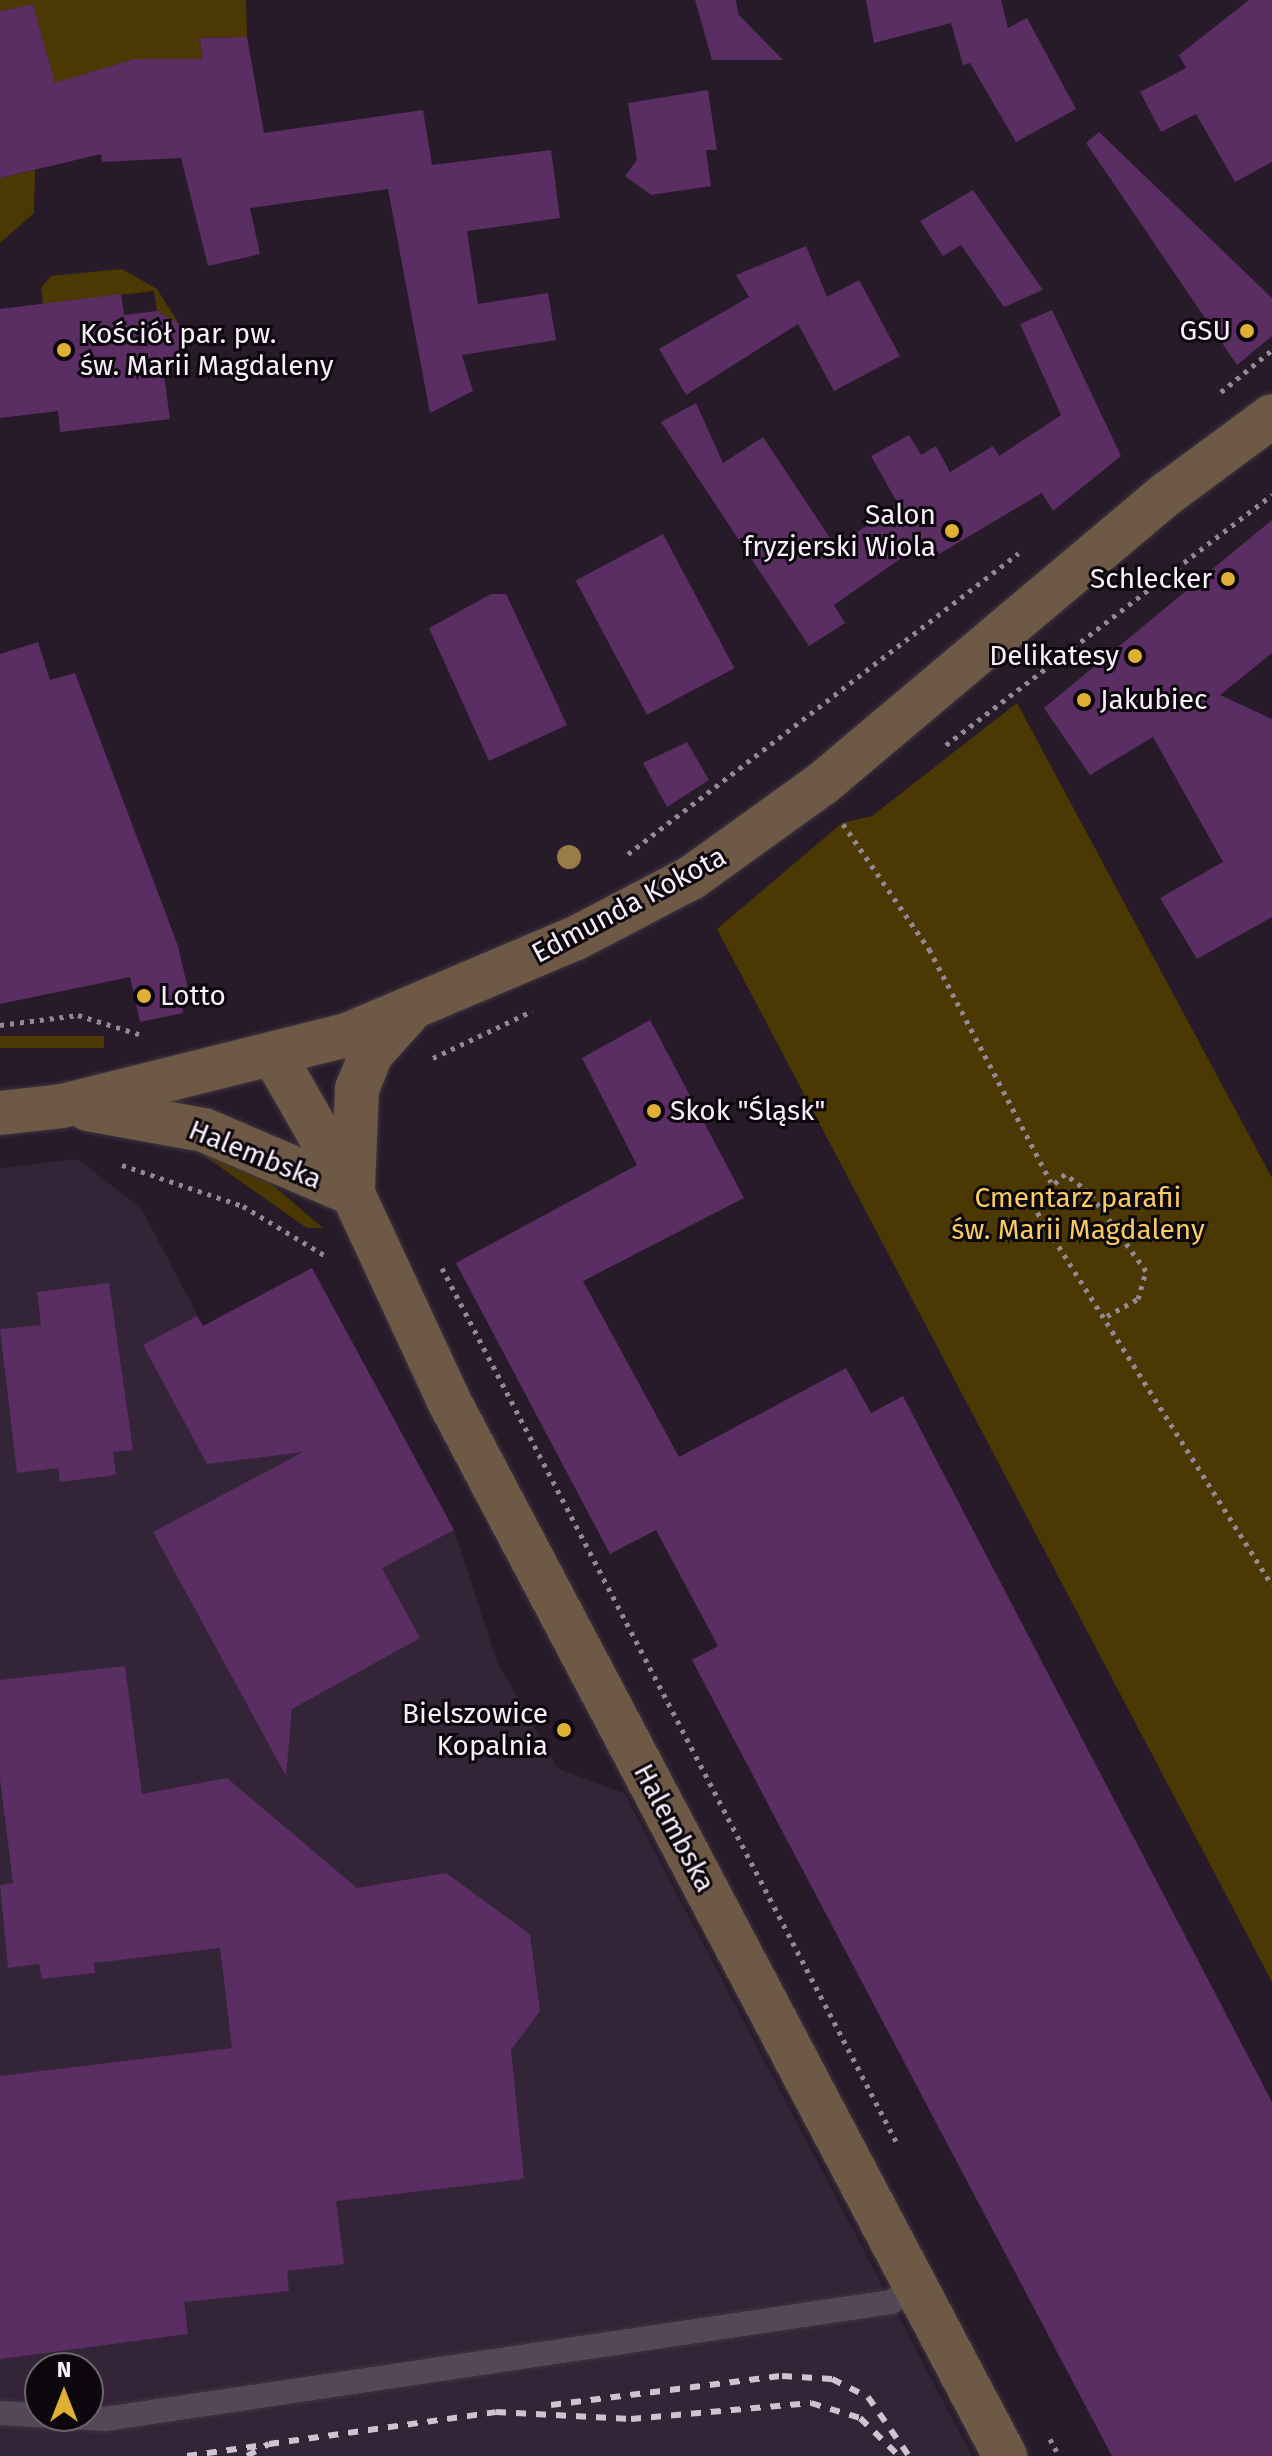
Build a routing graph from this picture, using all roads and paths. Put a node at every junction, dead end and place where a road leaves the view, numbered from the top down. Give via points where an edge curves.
1 (1272, 416) edge
2 (1272, 495) edge
3 (1201, 551) dead end
4 (852, 683) dead end
5 (842, 823) dead end
6 (621, 858) dead end
7 (411, 1010) junction
8 (0, 1025) edge
9 (156, 1033) dead end
10 (275, 1057) junction
11 (62, 1106) junction
12 (0, 1113) edge
13 (107, 1160) dead end
14 (1051, 1182) junction
15 (353, 1194) junction
16 (440, 1262) dead end
17 (330, 1263) dead end
18 (1107, 1316) junction
19 (1272, 1585) edge
20 (899, 2147) dead end
21 (915, 2287) junction
22 (0, 2413) edge
23 (1045, 2428) dead end
24 (1005, 2456) edge
25 (1059, 2456) edge

1 - 7 street, Edmunda Kokota via 1168,493 758,834 635,909
2 - 3 path
4 - 6 path
5 - 14 path via 929,949
7 - 10 street, Edmunda Kokota
7 - 15 street, Halembska via 371,1054 357,1089
8 - 9 path via 78,1015 129,1034
10 - 11 street, Edmunda Kokota
10 - 15 street, Halembska
11 - 12 street, Edmunda Kokota
11 - 15 street, Halembska via 204,1130
13 - 17 path via 243,1206 323,1249
14 - 18 path via 1032,1204
14 - 18 path via 1065,1174 1089,1192 1146,1271 1138,1299
15 - 21 street, Halembska via 449,1401
16 - 20 path
18 - 19 path
21 - 22 lane via 891,2302 105,2419
21 - 24 street, Halembska
23 - 25 path

